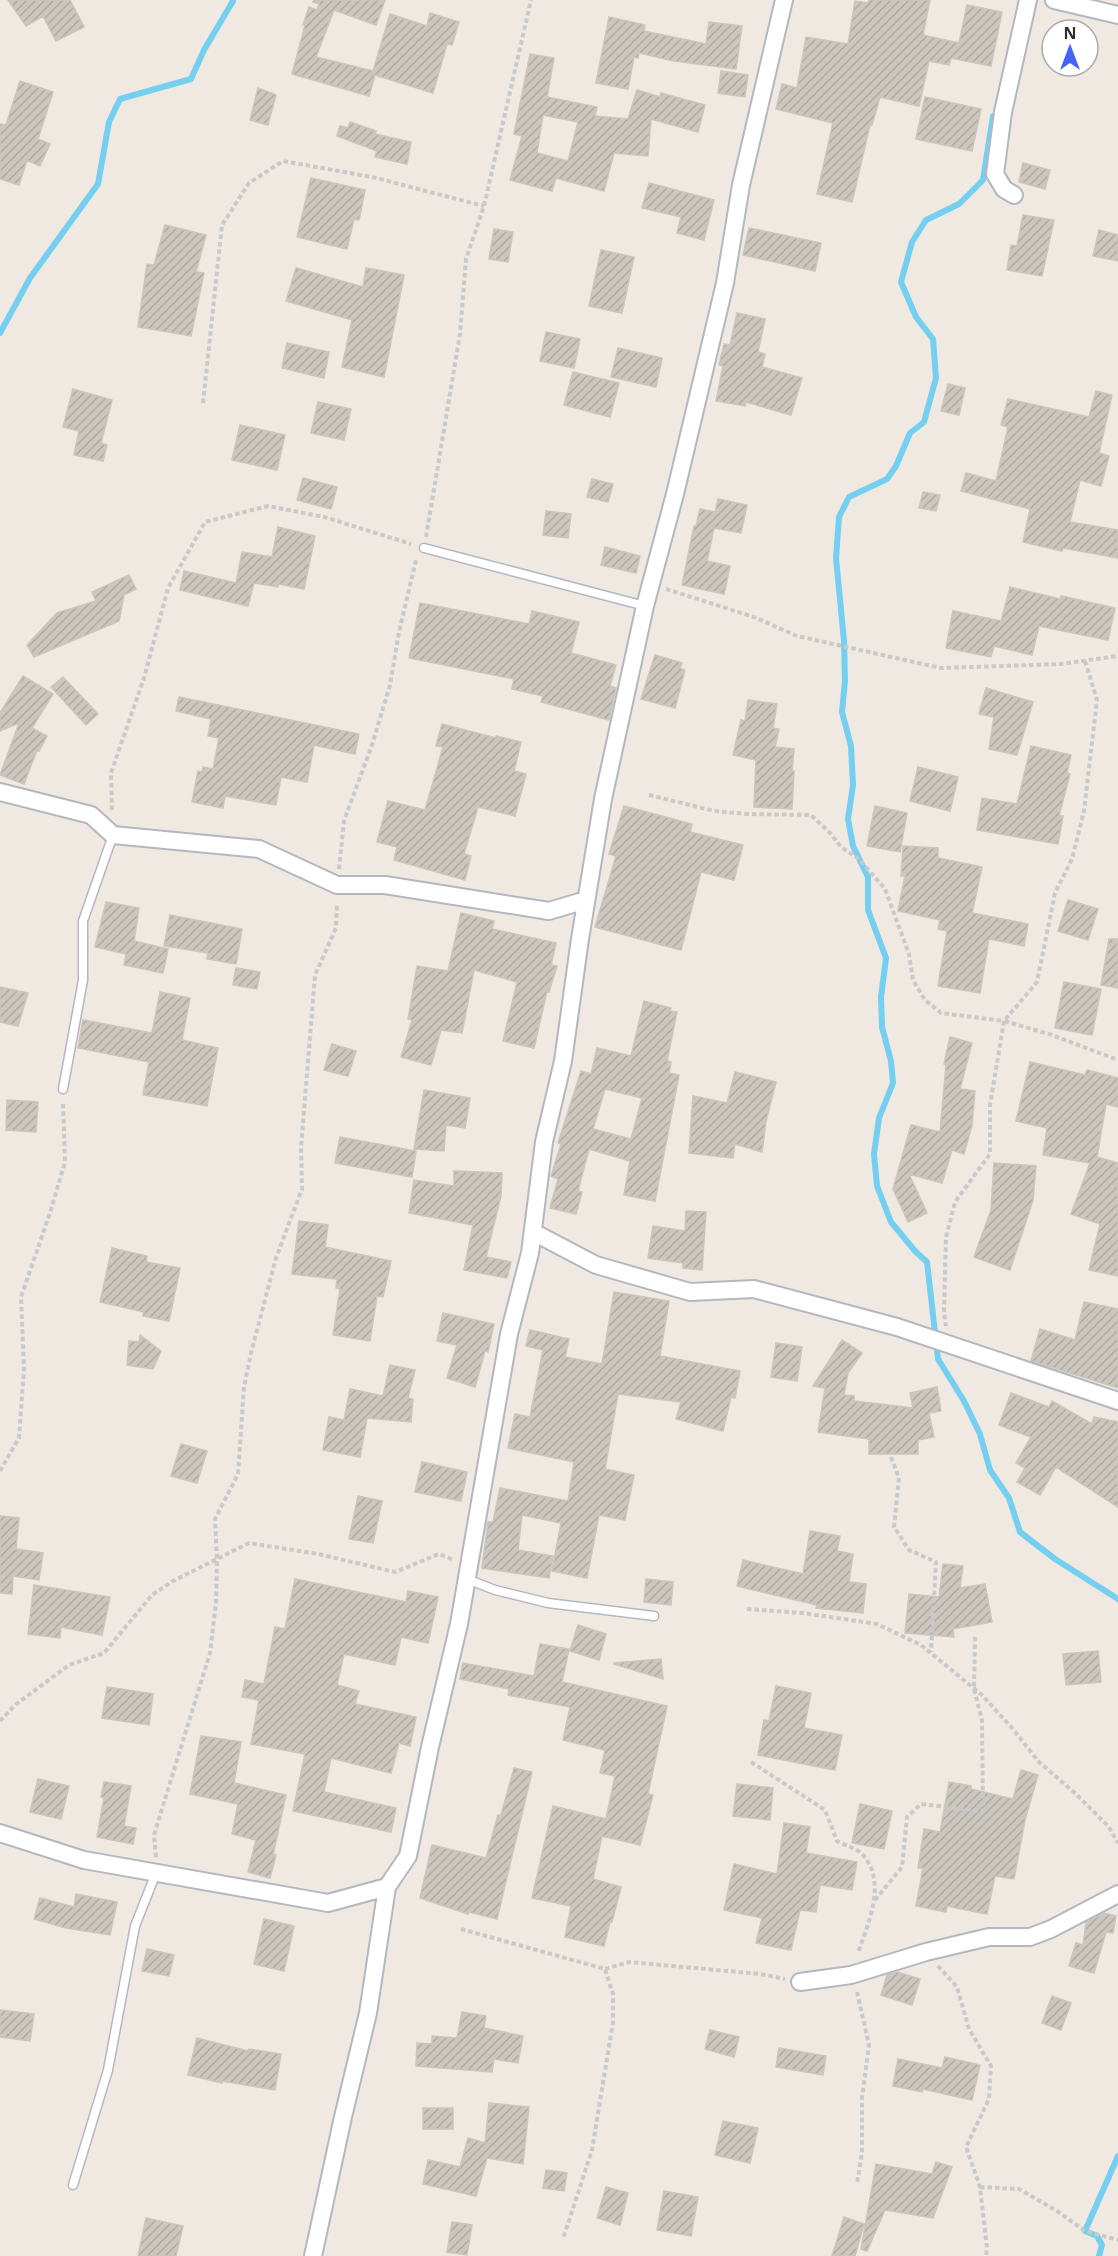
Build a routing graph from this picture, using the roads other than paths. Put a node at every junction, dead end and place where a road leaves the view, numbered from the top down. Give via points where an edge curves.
1 (784, 0) edge
2 (1028, 0) edge
3 (1054, 0) edge
4 (1118, 15) edge
5 (1014, 195) dead end
6 (424, 548) road end
7 (645, 606) junction
8 (0, 792) edge
9 (113, 835) junction
10 (586, 900) junction
11 (63, 1089) road end
12 (533, 1232) junction
13 (1118, 1401) edge
14 (468, 1572) junction
15 (654, 1616) dead end
16 (0, 1833) edge
17 (156, 1873) junction
18 (387, 1887) junction
19 (1118, 1894) edge
20 (800, 1982) road end
21 (72, 2185) dead end
22 (313, 2256) edge

1 - 7 street via 741,185 725,283
2 - 5 street via 1003,112 995,174 1004,189
3 - 4 street
6 - 7 lane
7 - 10 street via 603,799
8 - 9 street via 91,815
9 - 10 street via 259,849 337,885 385,885 549,911
9 - 11 lane via 83,921 83,980
10 - 12 street via 562,1061 543,1142
12 - 13 street via 596,1265 690,1292 754,1289 897,1328
12 - 14 street via 509,1334
14 - 15 lane via 495,1590 548,1603
14 - 18 street via 408,1856
16 - 17 street via 84,1860
17 - 18 street via 328,1903
17 - 21 lane via 135,1926 108,2070
18 - 22 street via 368,2013
19 - 20 street via 1030,1937 989,1937 851,1975

